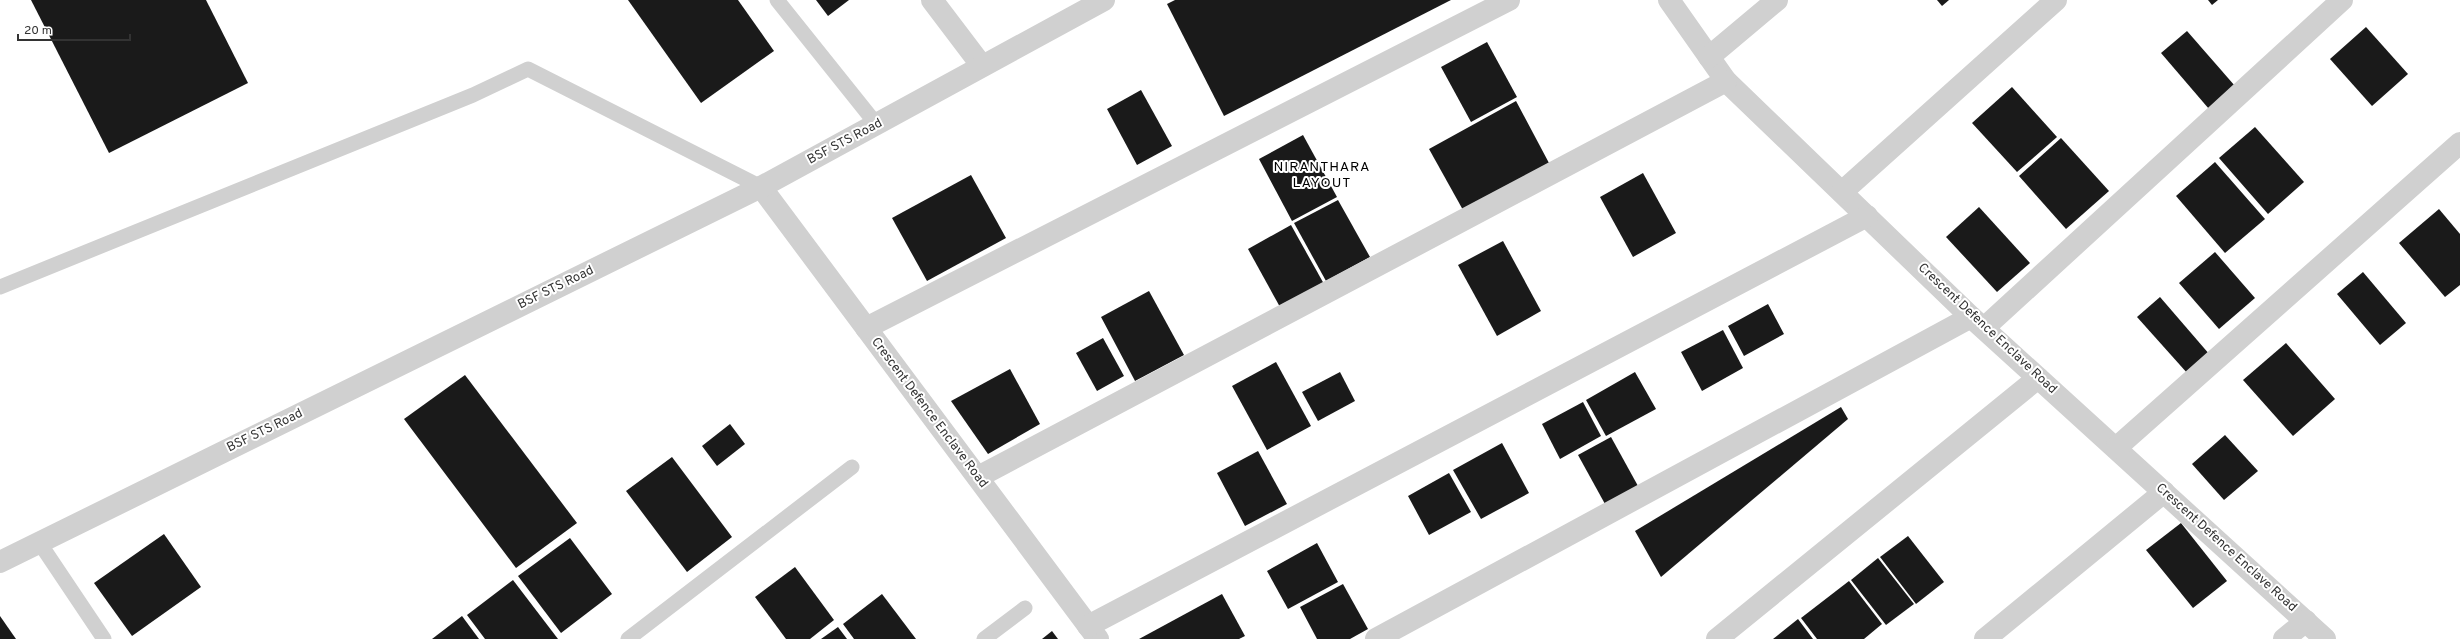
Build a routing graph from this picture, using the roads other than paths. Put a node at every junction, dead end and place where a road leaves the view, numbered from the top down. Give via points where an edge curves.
1 (777, 0) edge
2 (932, 0) edge
3 (1104, 0) edge
4 (1509, 0) edge
5 (1669, 0) edge
6 (1777, 0) edge
7 (2056, 0) edge
8 (2342, 0) edge
9 (1709, 57) junction
10 (982, 66) junction
11 (1726, 81) junction
12 (877, 125) junction
13 (2460, 143) edge
14 (761, 187) junction
15 (1842, 192) junction
16 (1867, 216) junction
17 (0, 287) edge
18 (1977, 323) junction
19 (866, 328) junction
20 (2038, 378) junction
21 (2116, 448) junction
22 (852, 467) dead end
23 (978, 477) junction
24 (2164, 492) junction
25 (39, 542) junction
26 (0, 562) edge
27 (1025, 608) dead end
28 (2306, 621) junction
29 (1093, 632) edge
30 (104, 639) edge
31 (628, 639) edge
32 (984, 639) edge
33 (1376, 639) edge
34 (1717, 639) edge
35 (1985, 639) edge
36 (2284, 639) edge
37 (2325, 639) edge

1 - 12 lane
2 - 10 street
3 - 10 street, BSF STS Road
4 - 19 street
5 - 9 street, Crescent Defence Enclave Road
6 - 9 street
7 - 15 street
8 - 18 street
9 - 11 street, Crescent Defence Enclave Road
10 - 12 street, BSF STS Road
11 - 15 street, Crescent Defence Enclave Road
11 - 23 street
12 - 14 street, BSF STS Road
13 - 21 street
14 - 17 lane via 528,69 473,95
14 - 19 street, Crescent Defence Enclave Road
14 - 25 street, BSF STS Road
15 - 16 street, Crescent Defence Enclave Road
16 - 18 street, Crescent Defence Enclave Road
16 - 29 street
18 - 20 street, Crescent Defence Enclave Road
18 - 33 street
19 - 23 street, Crescent Defence Enclave Road
20 - 21 street, Crescent Defence Enclave Road
20 - 34 street
21 - 24 street, Crescent Defence Enclave Road
22 - 31 lane
23 - 29 street, Crescent Defence Enclave Road
24 - 28 street, Crescent Defence Enclave Road
24 - 35 street
25 - 26 street, BSF STS Road
25 - 30 lane
27 - 32 lane
28 - 36 street
28 - 37 street, Crescent Defence Enclave Road

